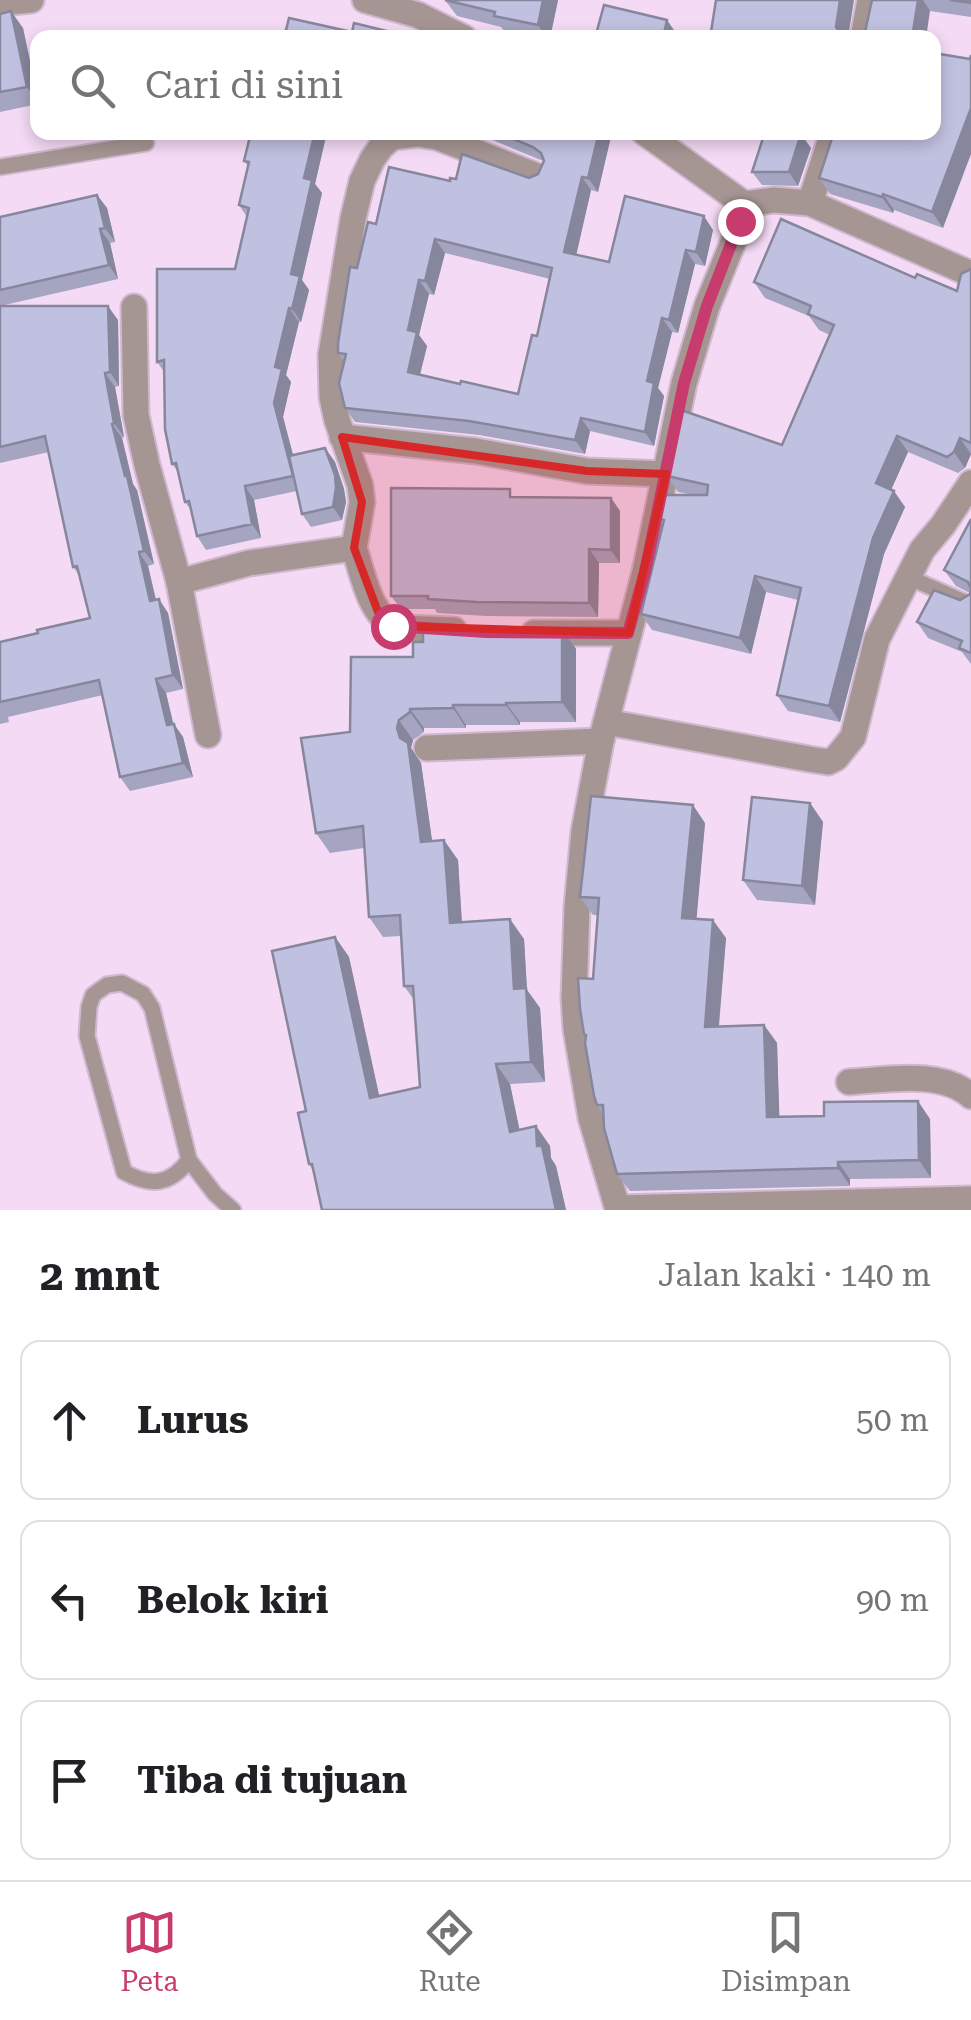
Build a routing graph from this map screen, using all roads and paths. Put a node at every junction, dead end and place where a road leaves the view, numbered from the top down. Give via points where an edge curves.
1 (31, 0) edge
2 (365, 0) edge
3 (870, 0) edge
4 (0, 3) edge
5 (448, 30) edge
6 (865, 30) edge
7 (389, 140) edge
8 (443, 140) edge
9 (655, 140) edge
10 (830, 140) edge
11 (146, 144) dead end
12 (0, 167) edge
13 (536, 176) edge
14 (810, 202) junction
15 (744, 204) junction
16 (971, 274) edge
17 (134, 307) dead end
18 (342, 437) junction
19 (666, 474) junction
20 (971, 482) edge
21 (354, 548) junction
22 (908, 576) junction
23 (178, 582) junction
24 (971, 605) edge
25 (628, 633) junction
26 (603, 731) junction
27 (208, 735) dead end
28 (427, 748) dead end
29 (849, 1082) dead end
30 (971, 1096) edge
31 (189, 1160) junction
32 (971, 1199) edge
33 (618, 1209) edge
34 (233, 1210) edge

1 - 4 street
2 - 5 street
3 - 6 street
7 - 18 street via 362,181 336,316 330,356
8 - 13 street
9 - 15 street
10 - 14 street
11 - 12 lane
14 - 15 street
14 - 16 street
15 - 19 street via 688,367
17 - 23 street via 136,416
18 - 19 street via 476,451 587,472
18 - 21 street via 362,502
19 - 25 street
20 - 22 street
21 - 23 street via 249,563
21 - 25 street via 378,612 393,626
22 - 24 lane
22 - 26 street via 876,638 853,738 836,758
23 - 27 street
25 - 26 street
26 - 28 street
26 - 33 street via 584,831 574,1000 592,1118
29 - 30 street via 936,1081
31 - 31 lane via 152,1008 122,983 108,985 93,995 87,1036 124,1172 159,1182
31 - 34 lane
32 - 33 street

